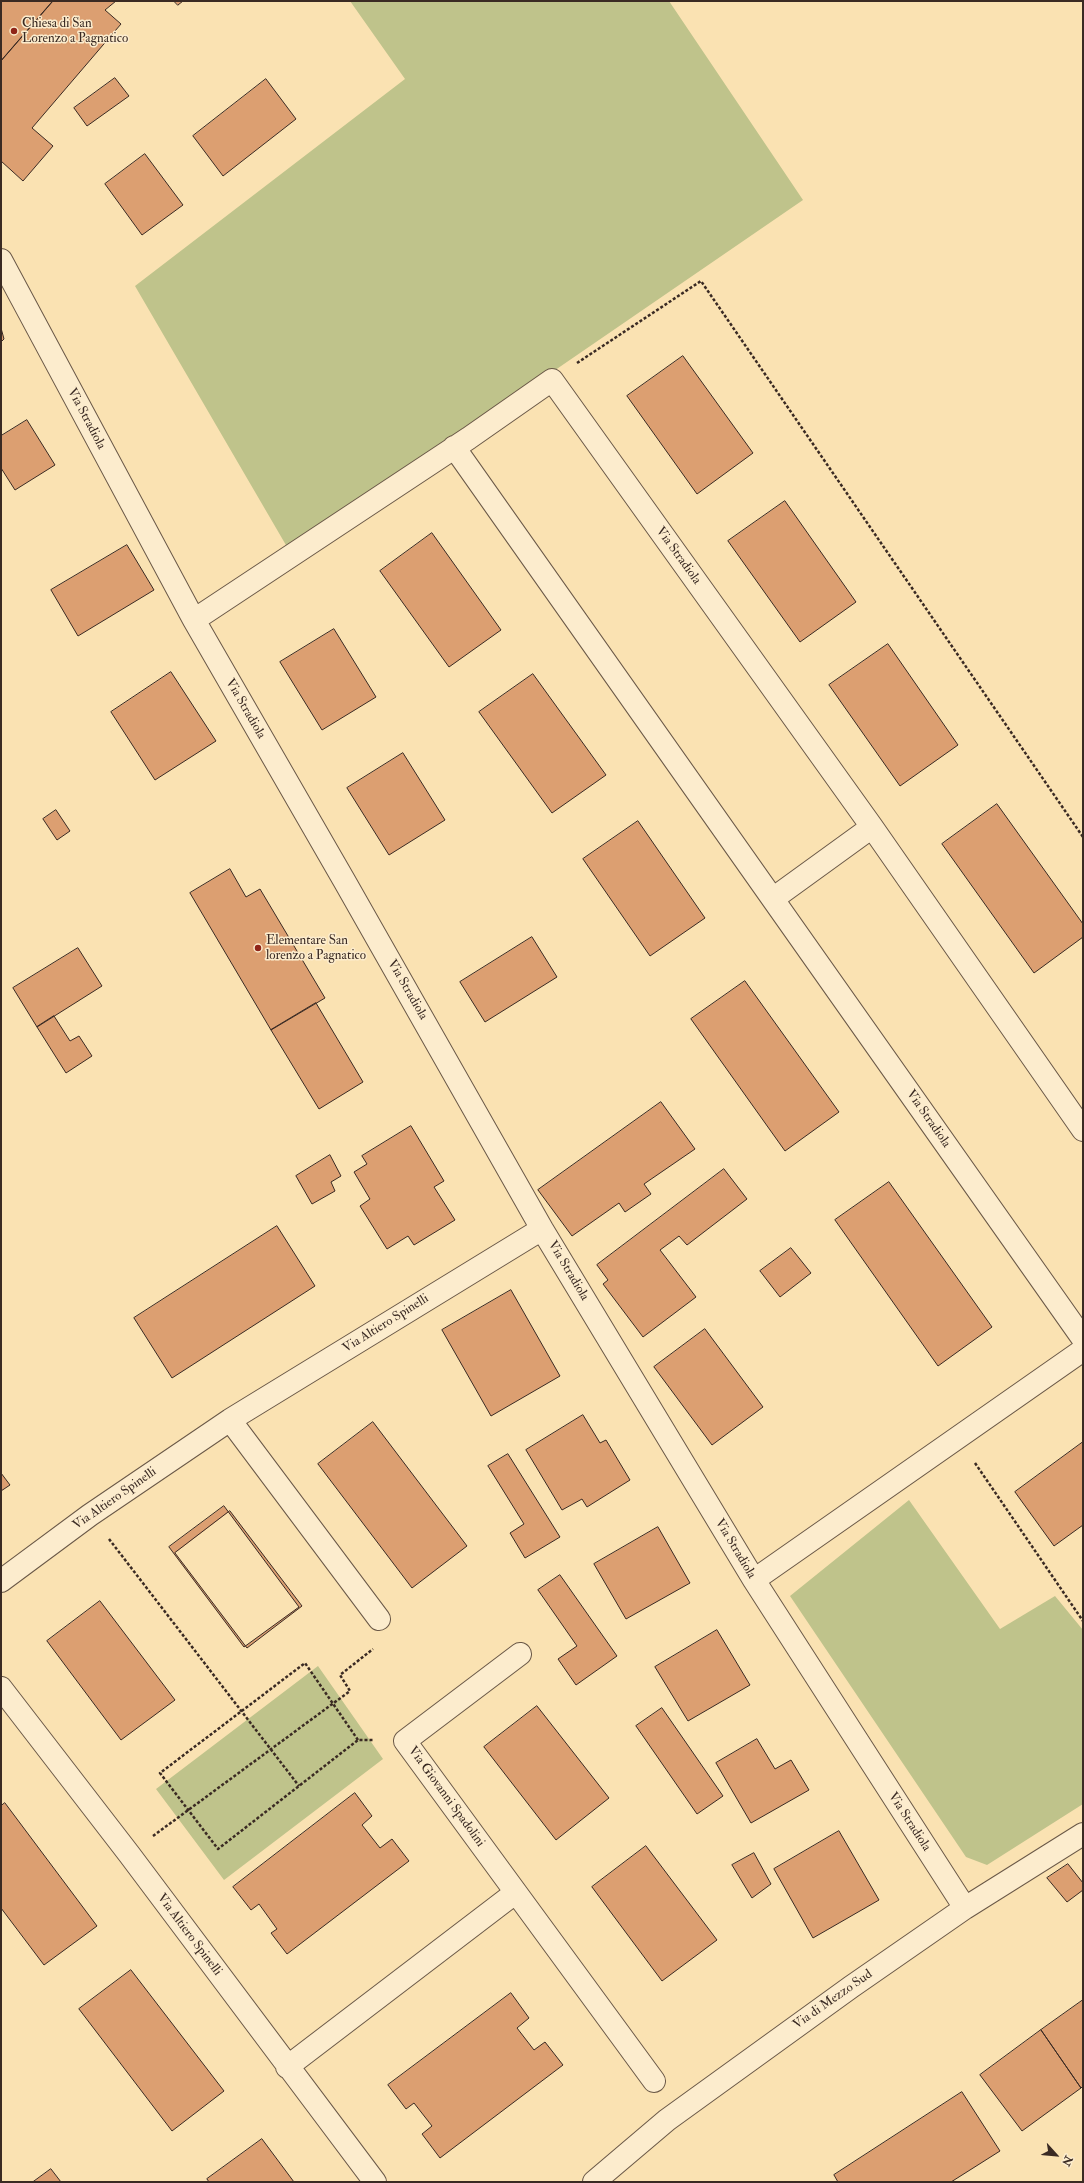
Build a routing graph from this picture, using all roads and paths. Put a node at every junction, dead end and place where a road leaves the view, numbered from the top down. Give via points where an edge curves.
1 (1, 260) edge
2 (552, 380) junction
3 (454, 447) junction
4 (194, 620) junction
5 (872, 827) junction
6 (1083, 837) edge
7 (774, 898) junction
8 (1083, 1130) edge
9 (542, 1228) junction
10 (1083, 1339) edge
11 (1083, 1350) edge
12 (230, 1420) junction
13 (958, 1438) junction
14 (90, 1515) junction
15 (754, 1580) junction
16 (1, 1581) edge
17 (379, 1619) joint
18 (1083, 1621) edge
19 (520, 1654) dead end
20 (1, 1688) edge
21 (332, 1704) junction
22 (242, 1711) junction
23 (358, 1740) junction
24 (405, 1741) junction
25 (271, 1750) junction
26 (299, 1786) junction
27 (189, 1811) junction
28 (1083, 1834) edge
29 (129, 1854) junction
30 (515, 1893) junction
31 (965, 1908) junction
32 (287, 2067) junction
33 (654, 2081) dead end
34 (375, 2182) edge
35 (594, 2182) edge

1 - 4 street, Via Stradiola
2 - 3 street
2 - 5 street, Via Stradiola
2 - 6 path via 701,281
3 - 4 street
3 - 7 street, Via Stradiola
4 - 9 street, Via Stradiola
5 - 7 street
5 - 8 street, Via Stradiola
7 - 10 street, Via Stradiola
9 - 12 street, Via Altiero Spinelli
9 - 15 street, Via Stradiola
11 - 13 street
12 - 14 street, Via Altiero Spinelli
12 - 17 street
13 - 15 street
13 - 18 path
14 - 16 street, Via Altiero Spinelli
14 - 22 path
15 - 31 street, Via Stradiola
17 - 21 path via 391,1635 340,1675 350,1691
19 - 24 street, Via Giovanni Spadolini
20 - 29 street, Via Altiero Spinelli
21 - 22 path via 305,1663
21 - 23 path
21 - 25 path
22 - 25 path
22 - 27 path via 160,1773
23 - 24 path
23 - 26 path
24 - 30 street, Via Giovanni Spadolini
25 - 26 path
25 - 27 path
26 - 27 path via 218,1849
27 - 29 path
28 - 31 street, Via di Mezzo Sud
29 - 32 street, Via Altiero Spinelli
30 - 32 street
30 - 33 street, Via Giovanni Spadolini
31 - 35 street, Via di Mezzo Sud via 667,2120
32 - 34 street, Via Altiero Spinelli

